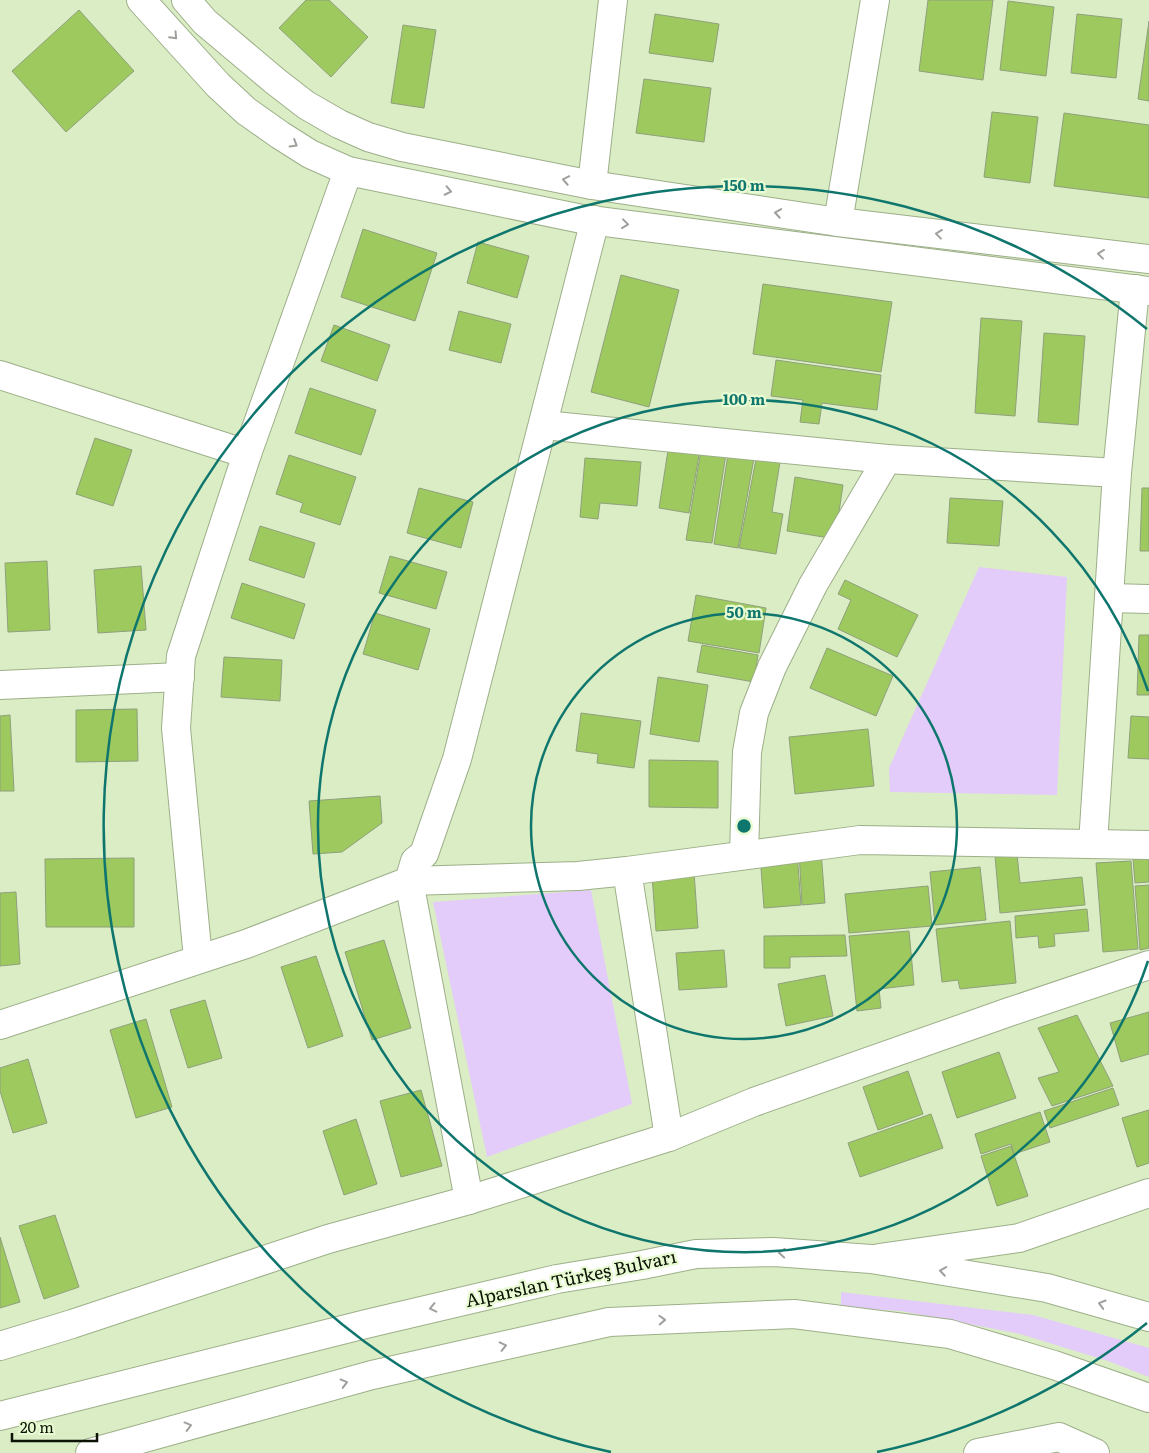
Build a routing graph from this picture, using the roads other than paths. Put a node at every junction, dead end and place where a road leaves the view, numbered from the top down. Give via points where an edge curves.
1 (141, 0) edge
2 (186, 0) edge
3 (613, 0) edge
4 (875, 0) edge
5 (348, 171) junction
6 (592, 185) junction
7 (595, 220) junction
8 (838, 222) junction
9 (1149, 259) edge
10 (1142, 290) edge
11 (0, 375) edge
12 (544, 425) junction
13 (246, 454) junction
14 (887, 459) junction
15 (1117, 473) junction
16 (1109, 598) junction
17 (1149, 599) edge
18 (180, 677) junction
19 (0, 685) edge
20 (1093, 844) junction
21 (1149, 845) edge
22 (744, 855) junction
23 (627, 871) junction
24 (409, 881) junction
25 (198, 959) junction
26 (1149, 965) edge
27 (0, 1025) edge
28 (669, 1137) junction
29 (1149, 1193) edge
30 (470, 1200) junction
31 (871, 1259) junction
32 (1149, 1317) edge
33 (0, 1346) edge
34 (1149, 1398) edge
35 (0, 1416) edge
36 (90, 1453) edge
37 (978, 1453) edge
38 (1095, 1453) edge

1 -> 5 street via 246,111 310,154
6 -> 2 street via 402,147 339,124 306,105 275,81 205,22
3 - 6 street
4 - 8 street
5 -> 7 street
5 - 13 street
8 -> 6 street
7 -> 10 street
7 - 12 street
9 -> 8 street
10 - 15 street
11 - 13 street
12 - 14 street
12 - 24 street via 457,759 424,854 415,861
13 - 18 street via 181,656
14 - 15 street
14 - 22 street via 813,585 772,667 754,713 747,752
15 - 16 street
16 - 17 street
16 - 20 street
18 - 19 street
18 - 25 street via 176,728
20 - 21 street
20 - 22 street via 860,840
22 - 23 street
23 - 24 street via 578,876
23 - 28 street
24 - 25 street via 246,944
24 - 30 street
25 - 27 street
26 - 28 street via 754,1102
28 - 30 street
29 - 31 street via 1019,1238
30 - 33 street via 328,1239
32 -> 31 street, Alparslan Türkeş Bulvarı via 1048,1288
31 -> 35 street, Alparslan Türkeş Bulvarı via 774,1252 696,1254 557,1279
36 -> 34 street via 372,1375 610,1322 794,1314 950,1334
37 - 38 street via 1059,1437

